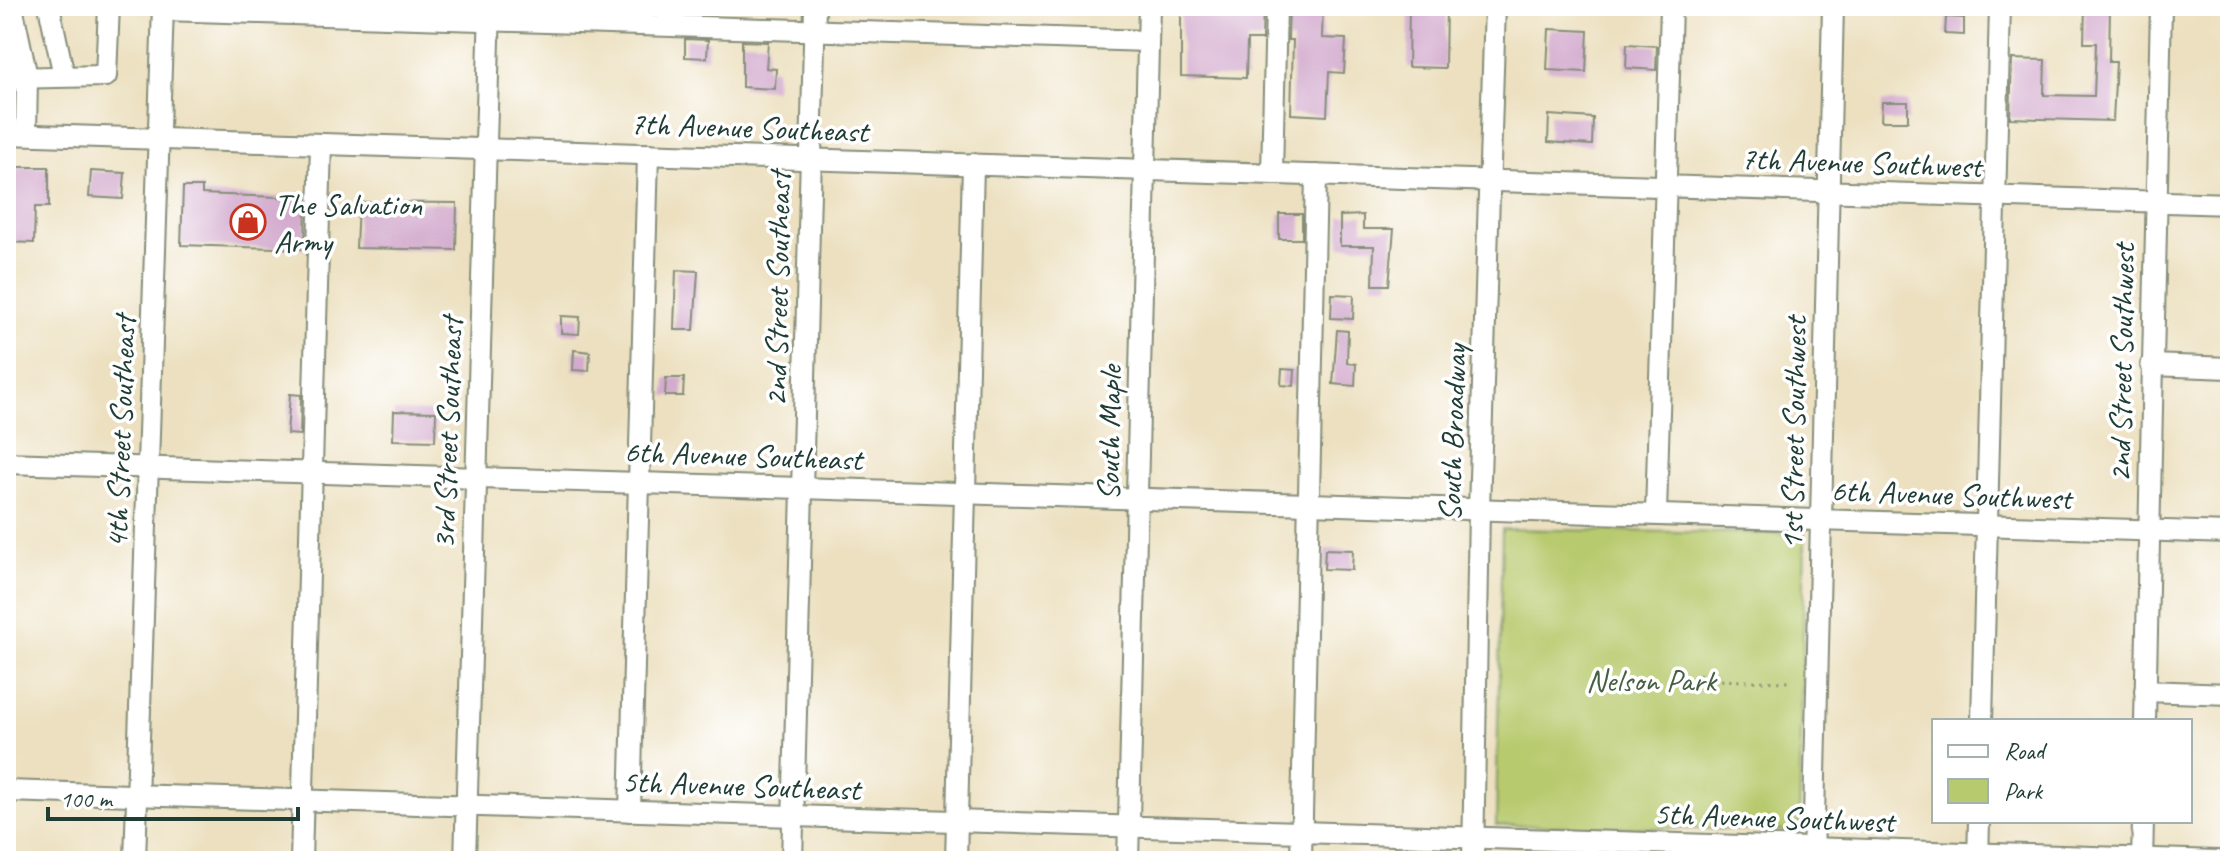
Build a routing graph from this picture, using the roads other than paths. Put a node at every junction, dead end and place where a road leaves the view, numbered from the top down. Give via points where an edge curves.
1 (12, 6) edge
2 (49, 6) edge
3 (109, 6) edge
4 (815, 6) edge
5 (1149, 6) edge
6 (1276, 6) edge
7 (1495, 6) edge
8 (1671, 6) edge
9 (1833, 6) edge
10 (2000, 6) edge
11 (2161, 6) edge
12 (163, 8) edge
13 (490, 14) edge
14 (814, 31) junction
15 (1148, 41) junction
16 (64, 76) junction
17 (27, 77) junction
18 (6, 78) edge
19 (16, 134) edge
20 (160, 139) junction
21 (321, 144) junction
22 (485, 148) junction
23 (648, 154) junction
24 (810, 159) junction
25 (973, 164) junction
26 (1144, 169) junction
27 (1272, 173) junction
28 (1316, 175) junction
29 (1490, 181) junction
30 (1667, 186) junction
31 (1828, 191) junction
32 (1995, 196) junction
33 (2154, 201) junction
34 (2230, 204) edge
35 (2151, 365) junction
36 (2230, 368) edge
37 (6, 463) edge
38 (149, 468) junction
39 (312, 472) junction
40 (476, 477) junction
41 (639, 482) junction
42 (803, 487) junction
43 (966, 493) junction
44 (1138, 499) junction
45 (1308, 504) junction
46 (1479, 509) junction
47 (1656, 514) junction
48 (1821, 519) junction
49 (1987, 525) junction
50 (2148, 530) junction
51 (2230, 533) edge
52 (2145, 691) junction
53 (2230, 694) edge
54 (1982, 719) edge
55 (2145, 719) edge
56 (6, 791) edge
57 (137, 795) junction
58 (302, 801) junction
59 (466, 806) junction
60 (630, 811) junction
61 (793, 817) junction
62 (957, 821) junction
63 (1979, 823) edge
64 (2143, 823) edge
65 (1129, 825) junction
66 (1301, 832) junction
67 (1473, 838) junction
68 (1646, 852) edge
69 (1813, 855) edge
70 (1978, 857) edge
71 (2142, 860) edge
72 (135, 861) edge
73 (301, 861) edge
74 (465, 861) edge
75 (792, 861) edge
76 (956, 861) edge
77 (1128, 861) edge
78 (1301, 861) edge
79 (1473, 861) edge
80 (2218, 861) edge

1 - 17 street
2 - 16 street
3 - 16 street via 106,76
4 - 14 street, 2nd Street Southeast
5 - 15 street, South Maple
6 - 27 street
7 - 29 street, South Broadway
8 - 30 street
9 - 31 street, 1st Street Southwest
10 - 32 street
11 - 33 street, 2nd Street Southwest
12 - 13 street
12 - 20 street, 4th Street Southeast
13 - 14 street
13 - 22 street, 3rd Street Southeast
14 - 15 street
14 - 24 street, 2nd Street Southeast
15 - 26 street, South Maple
16 - 17 street
17 - 18 street
17 - 19 street
19 - 20 street, 7th Avenue Southeast
20 - 21 street, 7th Avenue Southeast
20 - 38 street, 4th Street Southeast
21 - 22 street, 7th Avenue Southeast
21 - 39 street
22 - 23 street, 7th Avenue Southeast
22 - 40 street, 3rd Street Southeast
23 - 24 street, 7th Avenue Southeast
23 - 41 street
24 - 25 street, 7th Avenue Southeast
24 - 42 street, 2nd Street Southeast
25 - 26 street, 7th Avenue Southeast
25 - 43 street
26 - 27 street, 7th Avenue Southeast
26 - 44 street, South Maple
27 - 28 street, 7th Avenue Southeast
28 - 29 street, 7th Avenue Southeast
28 - 45 street
29 - 30 street, 7th Avenue Southwest
29 - 46 street, South Broadway
30 - 31 street, 7th Avenue Southwest
30 - 47 street
31 - 32 street, 7th Avenue Southwest
31 - 48 street, 1st Street Southwest
32 - 33 street, 7th Avenue Southwest
32 - 49 street
33 - 34 street, 7th Avenue Southwest
33 - 35 street, 2nd Street Southwest
35 - 36 street
35 - 50 street, 2nd Street Southwest
37 - 38 street, 6th Avenue Southeast
38 - 39 street, 6th Avenue Southeast
38 - 57 street, 4th Street Southeast
39 - 40 street, 6th Avenue Southeast
39 - 58 street
40 - 41 street, 6th Avenue Southeast
40 - 59 street, 3rd Street Southeast
41 - 42 street, 6th Avenue Southeast
41 - 60 street
42 - 43 street, 6th Avenue Southeast
42 - 61 street, 2nd Street Southeast
43 - 44 street, 6th Avenue Southeast
43 - 62 street
44 - 45 street, 6th Avenue Southeast
44 - 65 street, South Maple
45 - 46 street, 6th Avenue Southeast
45 - 66 street
46 - 47 street, 6th Avenue Southwest
46 - 67 street, South Broadway
47 - 48 street, 6th Avenue Southwest
48 - 49 street, 6th Avenue Southwest
48 - 69 street, 1st Street Southwest
49 - 50 street, 6th Avenue Southwest
49 - 54 street
50 - 51 street, 6th Avenue Southwest
50 - 52 street, 2nd Street Southwest
52 - 53 street
52 - 55 street, 2nd Street Southwest
56 - 57 street, 5th Avenue Southeast
57 - 58 street, 5th Avenue Southeast
57 - 72 street, 4th Street Southeast
58 - 59 street, 5th Avenue Southeast
58 - 73 street
59 - 60 street, 5th Avenue Southeast
59 - 74 street, 3rd Street Southeast
60 - 61 street, 5th Avenue Southeast
61 - 62 street, 5th Avenue Southeast
61 - 75 street, 2nd Street Southeast
62 - 65 street, 5th Avenue Southeast
62 - 76 street
63 - 70 street
64 - 71 street
65 - 66 street, 5th Avenue Southeast
65 - 77 street, South Maple
66 - 67 street, 5th Avenue Southeast
66 - 78 street
67 - 68 street, 5th Avenue Southwest
67 - 79 street, South Broadway
68 - 69 street, 5th Avenue Southwest
69 - 70 street, 5th Avenue Southwest
70 - 71 street, 5th Avenue Southwest
71 - 80 street, 5th Avenue Southwest

